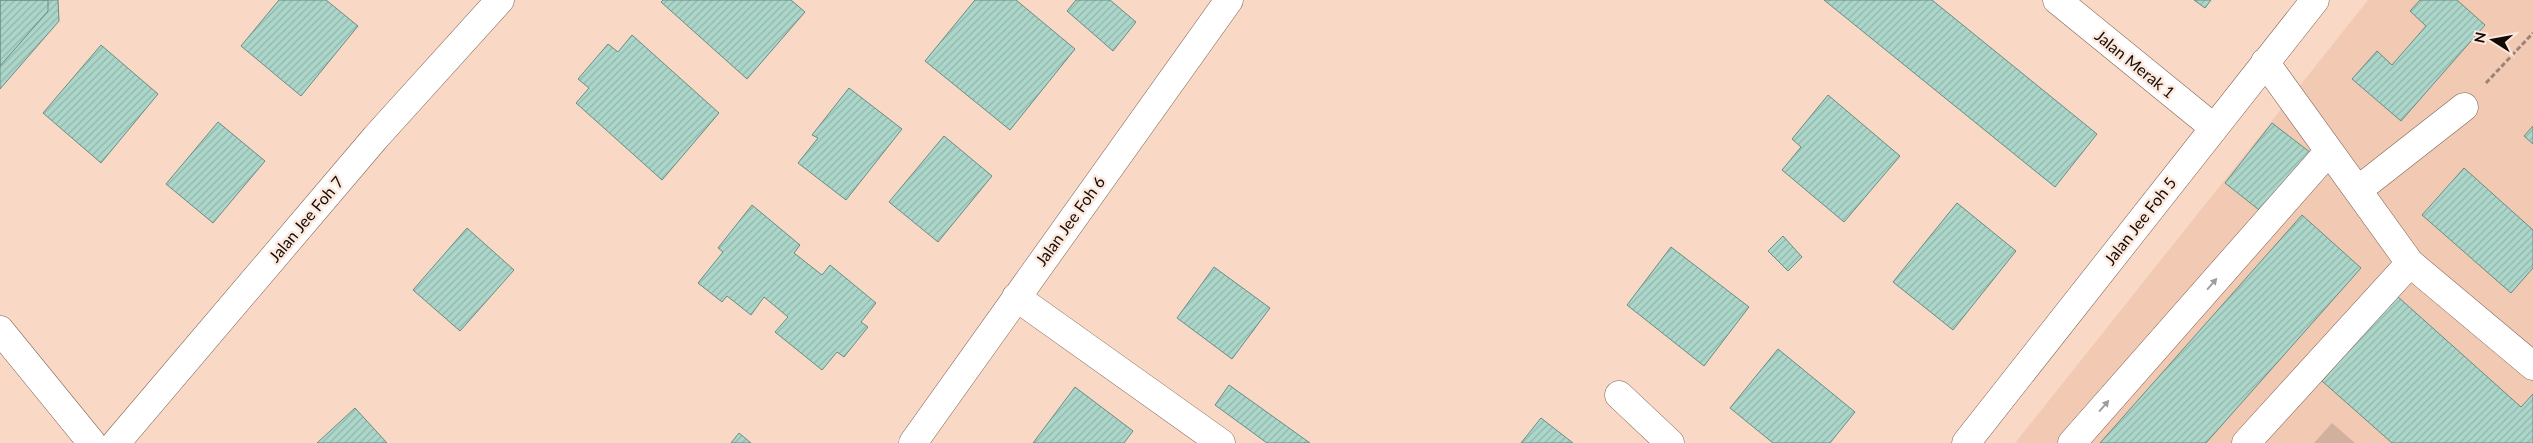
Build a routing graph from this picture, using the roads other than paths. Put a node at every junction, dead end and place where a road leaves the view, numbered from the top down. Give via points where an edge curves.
1 (500, 0) edge
2 (1229, 0) edge
3 (2057, 0) edge
4 (2315, 0) edge
5 (2265, 62) junction
6 (2464, 107) road end
7 (2213, 127) junction
8 (2329, 151) junction
9 (2358, 190) junction
10 (2410, 262) junction
11 (1016, 298) junction
12 (0, 330) edge
13 (2533, 366) edge
14 (1618, 395) dead end
15 (92, 443) edge
16 (116, 443) edge
17 (913, 443) edge
18 (1221, 443) edge
19 (1670, 443) edge
20 (1966, 443) edge
21 (2072, 443) edge
22 (2246, 443) edge

1 - 16 street, Jalan Jee Foh 7 via 376,137
2 - 11 street, Jalan Jee Foh 6
3 - 7 street, Jalan Merak 1
4 - 5 street, Jalan Jee Foh 5
5 - 7 street, Jalan Jee Foh 5
5 - 8 street
6 - 9 street
7 - 20 street, Jalan Jee Foh 5
8 - 9 street
21 -> 8 street
9 - 10 street
10 - 13 street
10 - 22 street
11 - 17 street, Jalan Jee Foh 6
11 - 18 street
12 - 15 street
14 - 19 street

